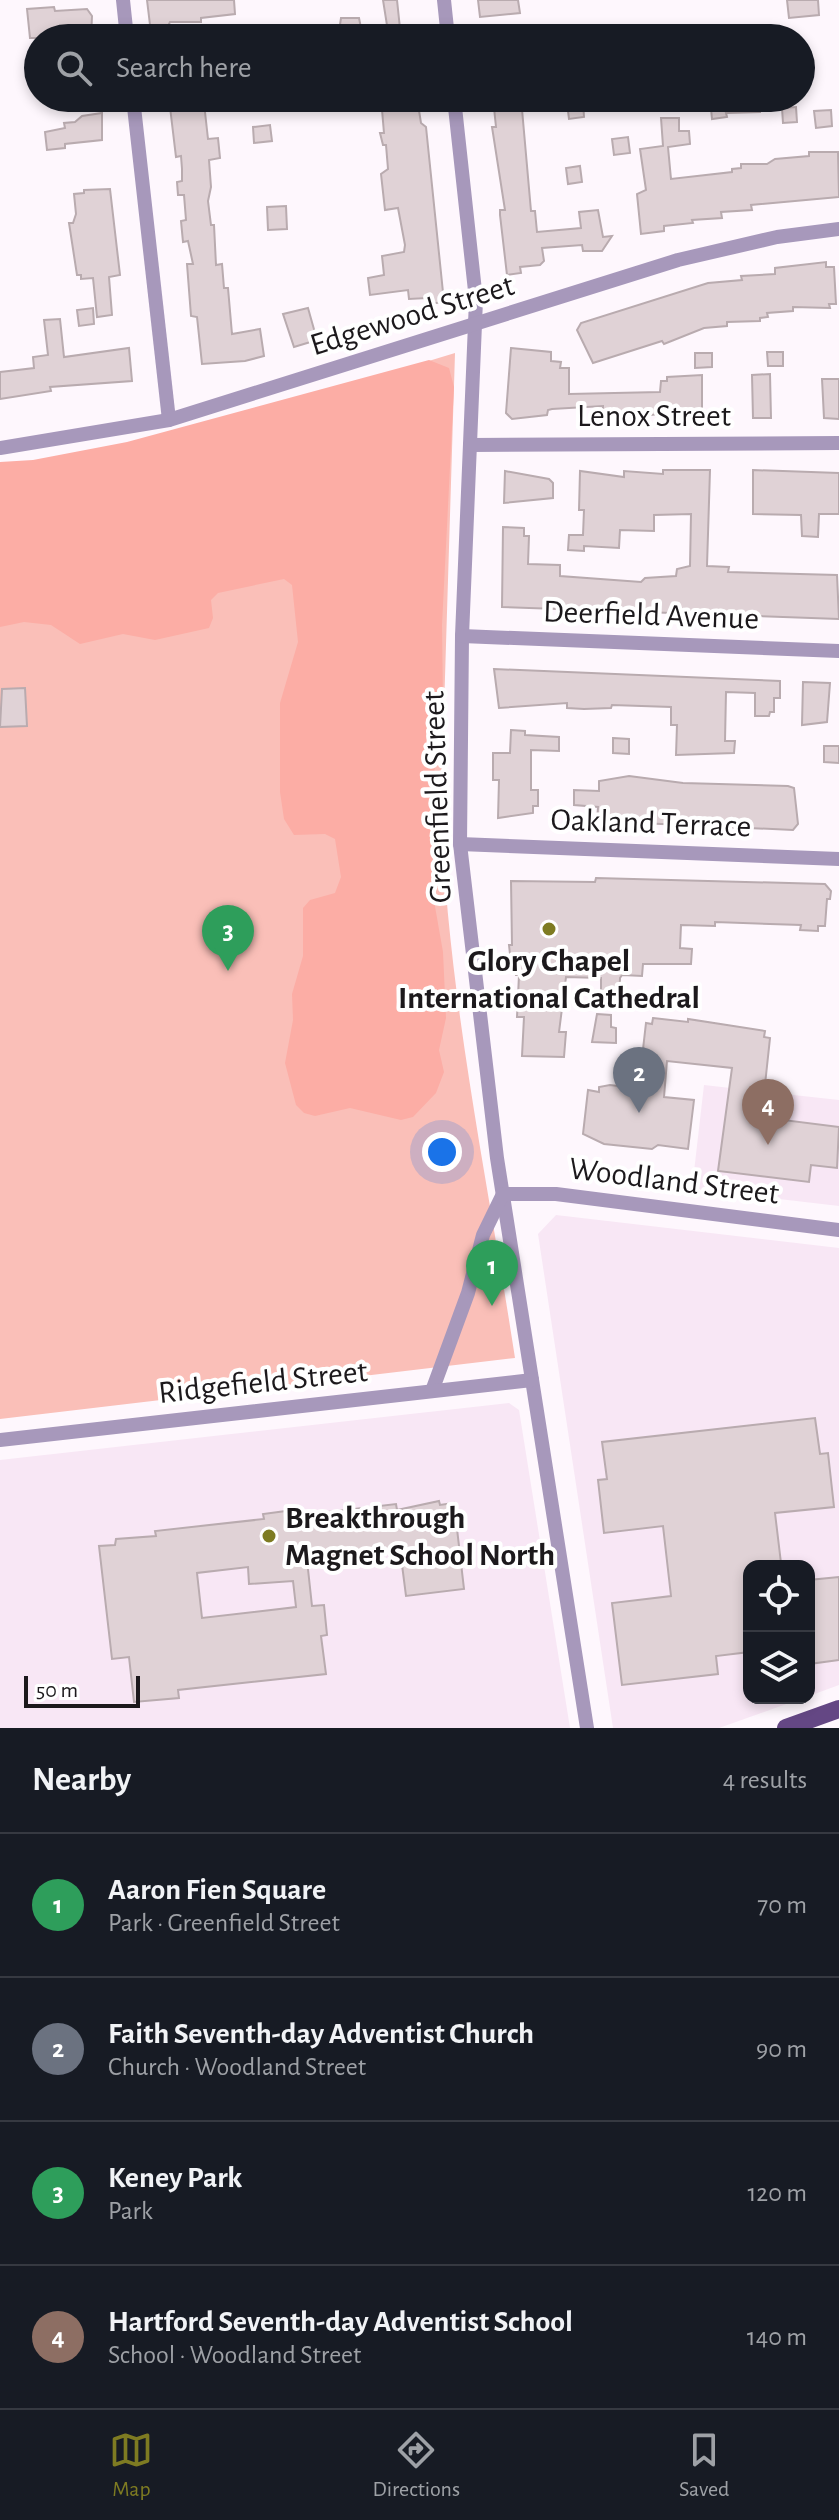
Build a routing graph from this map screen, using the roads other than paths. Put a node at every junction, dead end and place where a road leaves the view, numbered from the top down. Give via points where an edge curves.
1 (123, 0) edge
2 (444, 0) edge
3 (126, 24) edge
4 (447, 24) edge
5 (135, 112) edge
6 (455, 112) edge
7 (839, 229) edge
8 (476, 325) junction
9 (169, 420) junction
10 (839, 443) edge
11 (470, 445) junction
12 (0, 448) edge
13 (462, 636) junction
14 (839, 651) edge
15 (460, 844) junction
16 (839, 859) edge
17 (503, 1194) junction
18 (839, 1230) edge
19 (532, 1380) junction
20 (432, 1391) junction
21 (0, 1440) edge
22 (839, 1709) edge
23 (587, 1728) edge
24 (786, 1728) edge

1 - 3 street
2 - 4 street
5 - 9 street
6 - 8 street, Greenfield Street
7 - 8 street, Edgewood Street via 678,260
8 - 9 street, Edgewood Street
8 - 11 street, Greenfield Street
9 - 12 street, Edgewood Street
10 - 11 street, Lenox Street
11 - 13 street, Greenfield Street
13 - 14 street, Deerfield Avenue
13 - 15 street, Greenfield Street
15 - 16 street, Oakland Terrace
15 - 17 street, Greenfield Street
17 - 18 street, Woodland Street via 571,1196
17 - 19 street, Greenfield Street
17 - 20 street via 483,1235
19 - 20 street, Ridgefield Street
19 - 23 street, Greenfield Street
20 - 21 street, Ridgefield Street
22 - 24 main road

